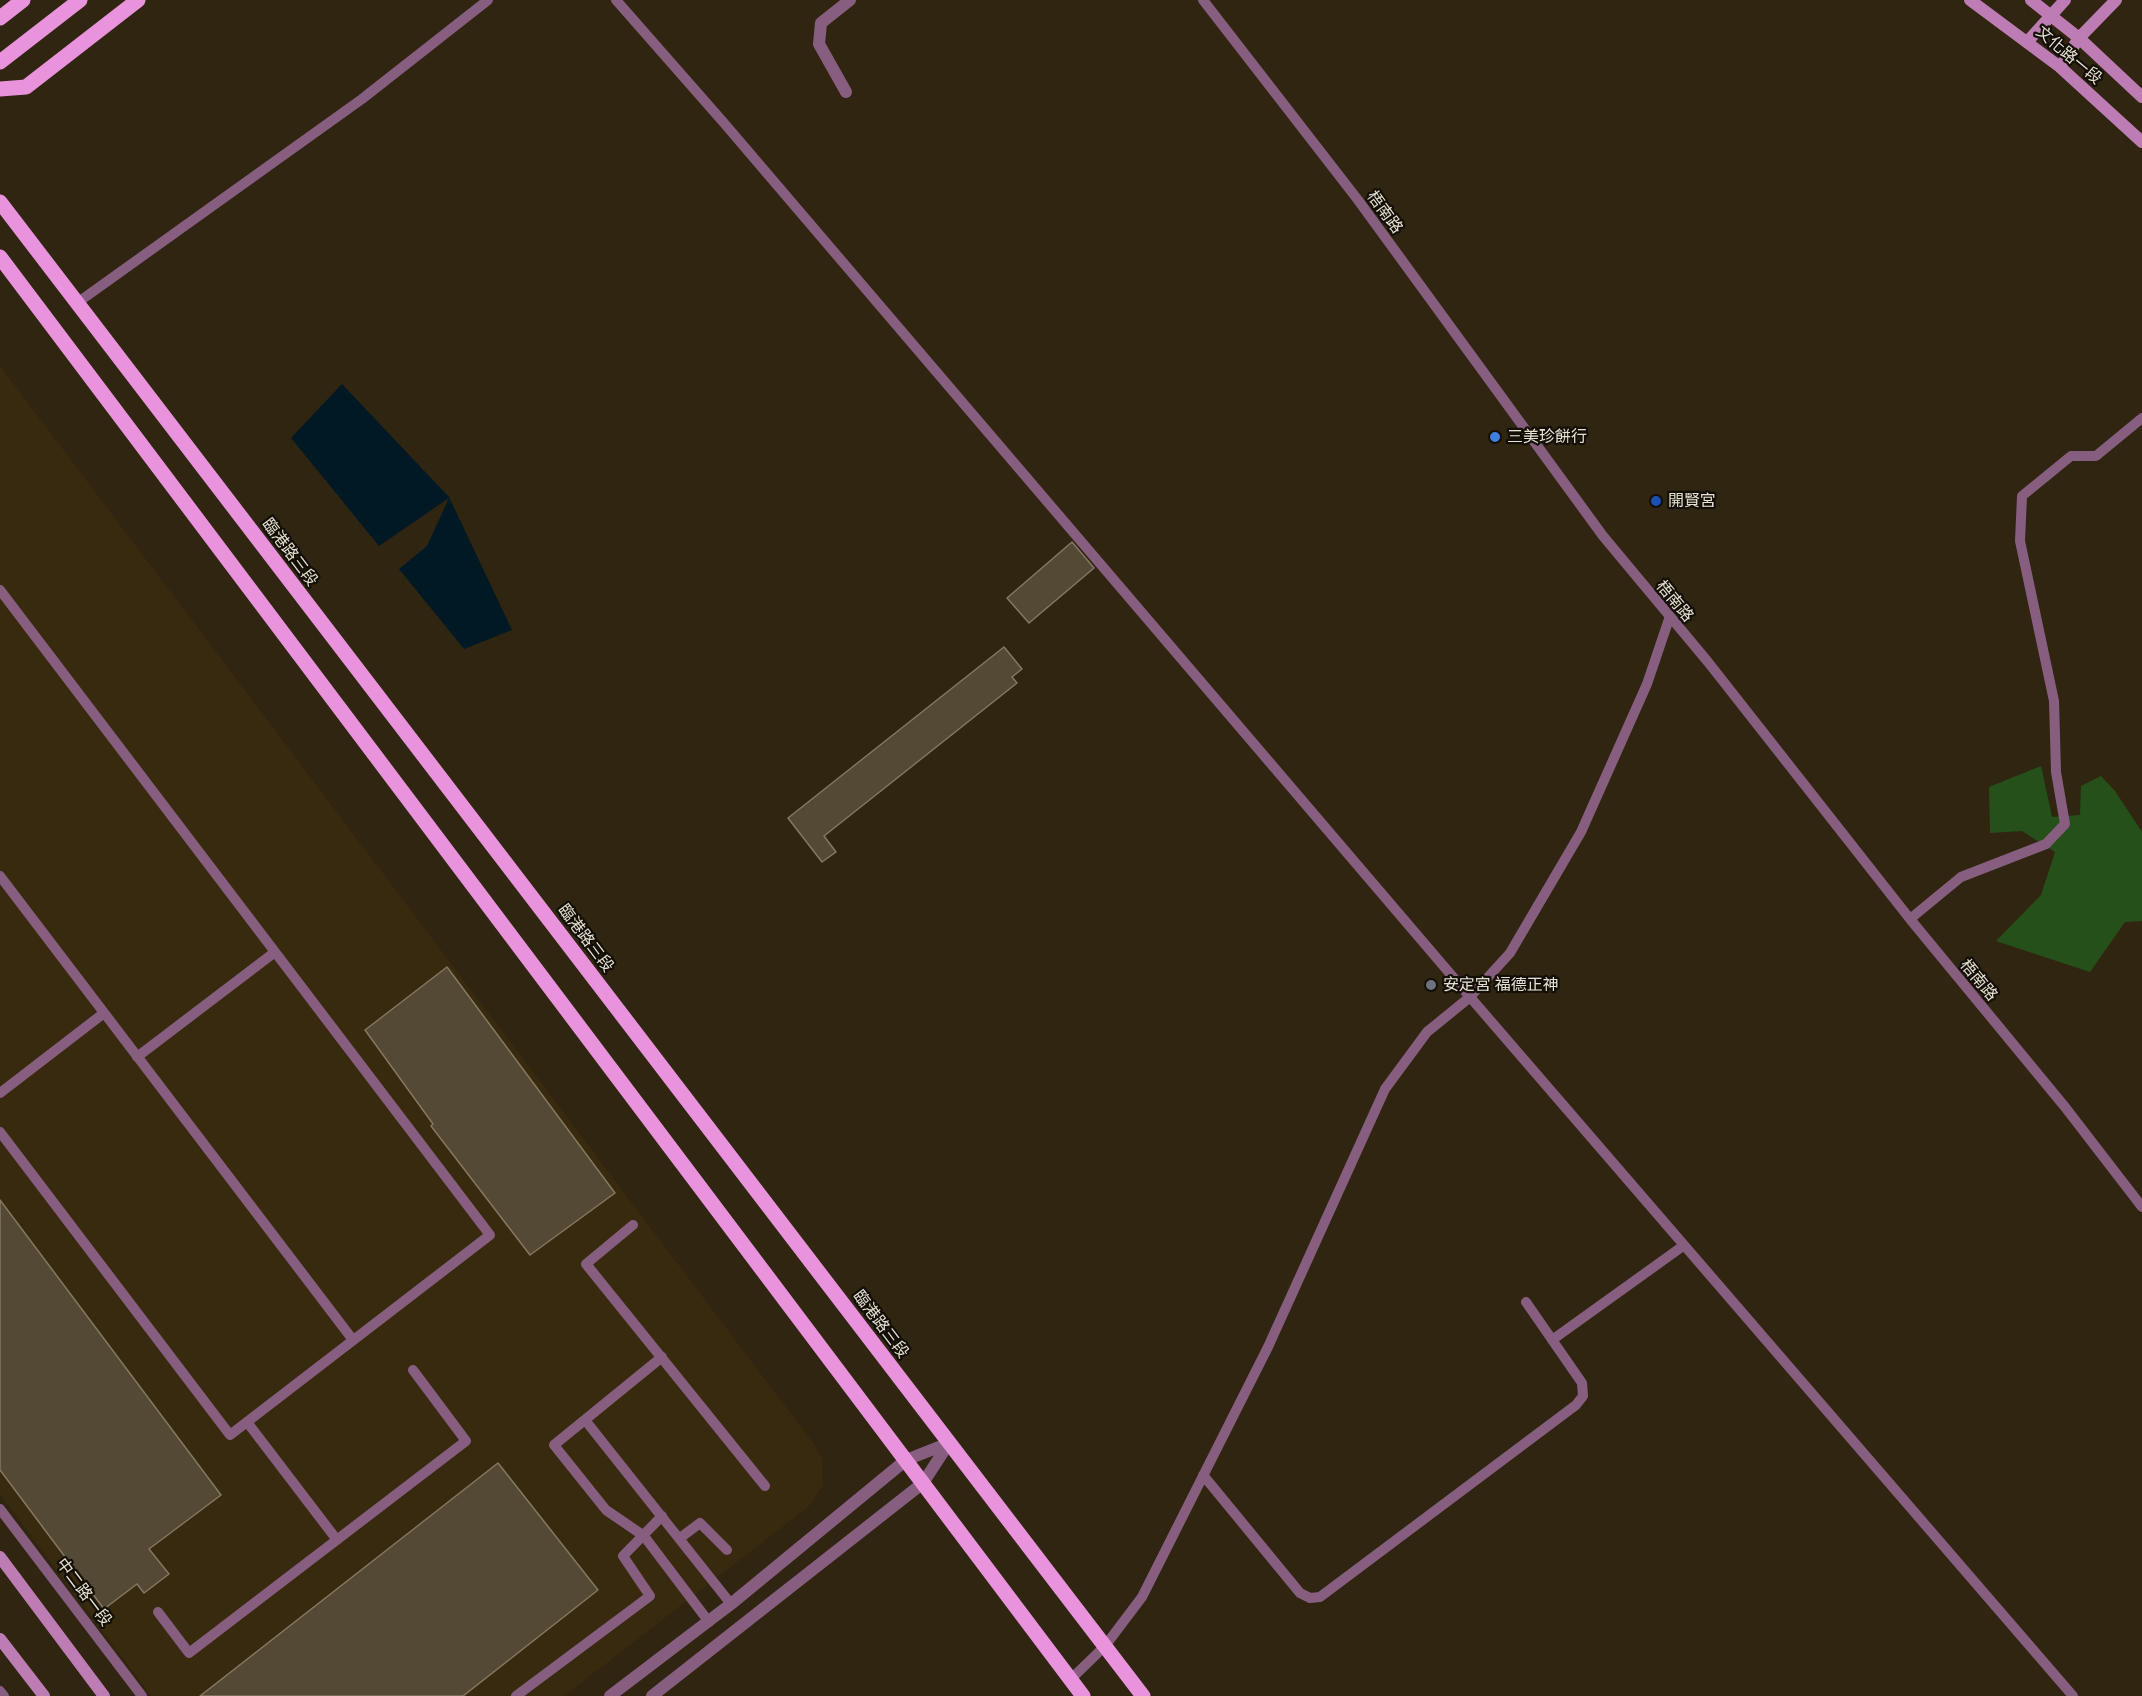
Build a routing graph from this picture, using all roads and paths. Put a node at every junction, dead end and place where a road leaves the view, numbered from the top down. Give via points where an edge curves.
1 (23, 0) edge
2 (80, 0) edge
3 (138, 0) edge
4 (488, 0) edge
5 (616, 0) edge
6 (850, 0) edge
7 (1203, 0) edge
8 (1970, 0) edge
9 (2031, 0) edge
10 (2066, 0) edge
11 (2116, 0) edge
12 (2050, 15) junction
13 (0, 18) edge
14 (2079, 38) junction
15 (2028, 41) junction
16 (0, 62) edge
17 (2060, 67) junction
18 (0, 89) edge
19 (846, 92) dead end
20 (2142, 97) edge
21 (2142, 142) edge
22 (0, 202) edge
23 (0, 257) edge
24 (77, 303) junction
25 (2142, 418) edge
26 (0, 591) edge
27 (1669, 619) junction
28 (0, 876) edge
29 (1910, 920) junction
30 (275, 952) junction
31 (1470, 997) junction
32 (104, 1013) junction
33 (138, 1057) junction
34 (0, 1094) edge
35 (0, 1132) edge
36 (2142, 1207) edge
37 (633, 1225) dead end
38 (1683, 1246) junction
39 (1526, 1302) dead end
40 (353, 1340) junction
41 (1552, 1340) junction
42 (662, 1357) junction
43 (413, 1370) dead end
44 (585, 1420) junction
45 (247, 1422) junction
46 (949, 1443) junction
47 (906, 1460) junction
48 (1203, 1475) junction
49 (923, 1483) junction
50 (765, 1486) dead end
51 (0, 1509) edge
52 (662, 1516) junction
53 (644, 1536) junction
54 (680, 1538) junction
55 (337, 1540) junction
56 (727, 1550) dead end
57 (0, 1557) edge
58 (731, 1604) junction
59 (158, 1612) dead end
60 (709, 1622) junction
61 (0, 1639) edge
62 (1105, 1646) junction
63 (1071, 1679) junction
64 (0, 1691) edge
65 (4, 1696) edge
66 (44, 1696) edge
67 (104, 1696) edge
68 (142, 1696) edge
69 (516, 1696) edge
70 (610, 1696) edge
71 (652, 1696) edge
72 (1083, 1696) edge
73 (1143, 1696) edge
74 (2073, 1696) edge

1 - 13 main road
2 - 16 main road
3 - 18 main road via 26,87
4 - 24 lane via 362,99
5 - 31 lane
6 - 19 street via 822,23 819,44
7 - 27 lane, 梧南路 via 1358,200 1603,536
8 - 15 street, 文化路一段
9 - 12 street, 文化路一段
10 - 12 street
11 - 14 street
12 - 14 street, 文化路一段
12 - 15 street
14 - 17 street
14 - 20 street, 文化路一段
15 - 17 street, 文化路一段
17 - 21 street, 文化路一段
22 - 24 main road, 臨港路三段
23 - 47 main road
24 - 46 main road, 臨港路三段
25 - 29 lane via 2096,456 2071,456 2022,496 2020,541 2054,701 2056,772 2066,824 2046,844 1961,877
26 - 30 lane
27 - 29 lane, 梧南路 via 1708,662
27 - 31 lane via 1647,684 1581,832 1510,953
28 - 32 lane
29 - 36 lane, 梧南路
30 - 33 lane
30 - 40 lane via 490,1235
31 - 38 lane
31 - 48 lane via 1428,1032 1385,1089 1268,1347
32 - 33 lane
32 - 34 lane
33 - 40 lane
35 - 45 lane via 230,1435
37 - 42 lane via 586,1264
38 - 41 lane
38 - 74 lane
39 - 41 lane
40 - 45 lane
41 - 48 lane via 1582,1383 1583,1396 1576,1405 1320,1597 1300,1593
42 - 44 lane
42 - 50 lane
43 - 55 lane via 466,1441
44 - 52 lane
44 - 53 lane via 554,1445 606,1510
45 - 55 lane
46 - 47 street
46 - 49 street
46 - 62 main road, 臨港路三段
47 - 49 main road
47 - 58 street
48 - 62 lane via 1142,1598
49 - 63 main road
49 - 71 street
51 - 68 lane, 中二路一段
52 - 53 lane
52 - 54 lane
53 - 60 lane
53 - 69 lane via 623,1556 650,1596
54 - 56 lane via 700,1523
54 - 58 lane
55 - 59 lane via 189,1653
57 - 67 street
58 - 60 street
60 - 70 street
61 - 66 street
62 - 63 lane
62 - 73 main road, 臨港路三段
63 - 72 main road
64 - 65 lane

